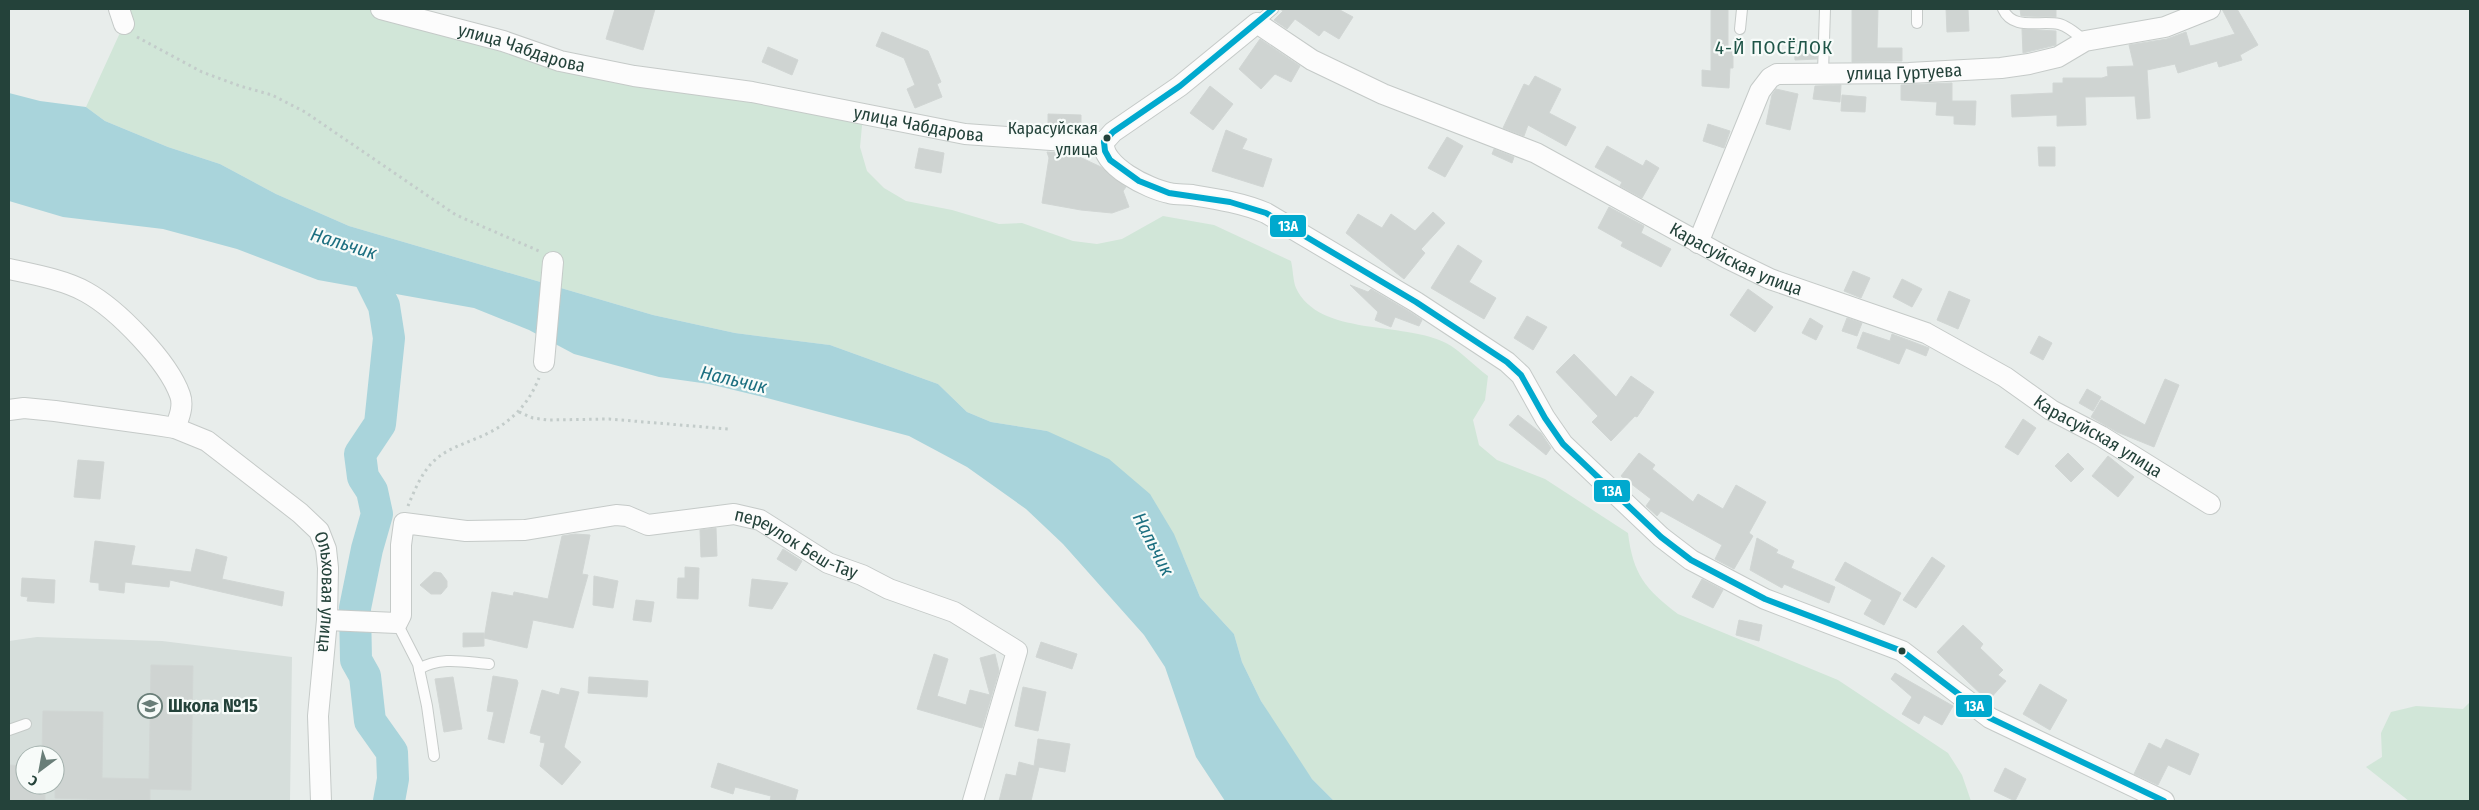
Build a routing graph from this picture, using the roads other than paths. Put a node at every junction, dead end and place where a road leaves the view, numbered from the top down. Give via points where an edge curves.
1 (1273, 9) edge
2 (1742, 9) edge
3 (1825, 9) edge
4 (1917, 9) edge
5 (2003, 9) edge
6 (2210, 9) edge
7 (389, 11) edge
8 (1258, 23) junction
9 (1917, 23) dead end
10 (1740, 29) dead end
11 (2085, 41) junction
12 (1823, 72) junction
13 (1104, 142) junction
14 (1698, 243) junction
15 (554, 266) road end
16 (9, 269) edge
17 (545, 360) road end
18 (9, 410) edge
19 (175, 428) junction
20 (2210, 504) dead end
21 (334, 620) junction
22 (391, 622) junction
23 (489, 664) dead end
24 (419, 670) junction
25 (26, 724) dead end
26 (9, 730) edge
27 (434, 756) dead end
28 (321, 801) edge
29 (973, 801) edge
30 (2164, 801) edge

1 - 8 lane
2 - 10 lane
3 - 12 lane
4 - 9 lane
5 - 11 lane via 2011,20 2018,23 2060,24
6 - 11 street, улица Гуртуева via 2165,27
7 - 13 street, улица Чабдарова via 503,41 560,61 634,76 752,92 965,134
8 - 13 street
8 - 14 street, Карасуйская улица via 1312,60 1383,94 1536,153
11 - 12 street, улица Гуртуева via 2058,56 2001,68 1909,73
12 - 14 street, улица Гуртуева via 1777,74 1760,91
13 - 30 street via 1109,160 1148,185 1169,193 1250,206 1416,302 1507,362 1522,375 1562,444 1691,560 1765,599 1902,651 1990,718
14 - 20 street, Карасуйская улица via 1770,279 1900,323 1948,344 2005,377 2051,410 2100,436
15 - 17 street
16 - 19 street via 84,291 117,314 152,352 181,396 181,412
18 - 19 street, Ольховая улица via 56,411
19 - 21 street, Ольховая улица via 207,441 227,455 300,512 319,531 327,559
21 - 22 street
21 - 28 street, Ольховая улица via 318,716
22 - 24 lane
22 - 29 street, переулок Беш-Тау via 401,615 404,523 466,531 525,530 616,515 648,525 734,514 760,520 828,563 954,612 1017,651
23 - 24 lane via 444,660 431,662
24 - 27 lane
25 - 26 lane

